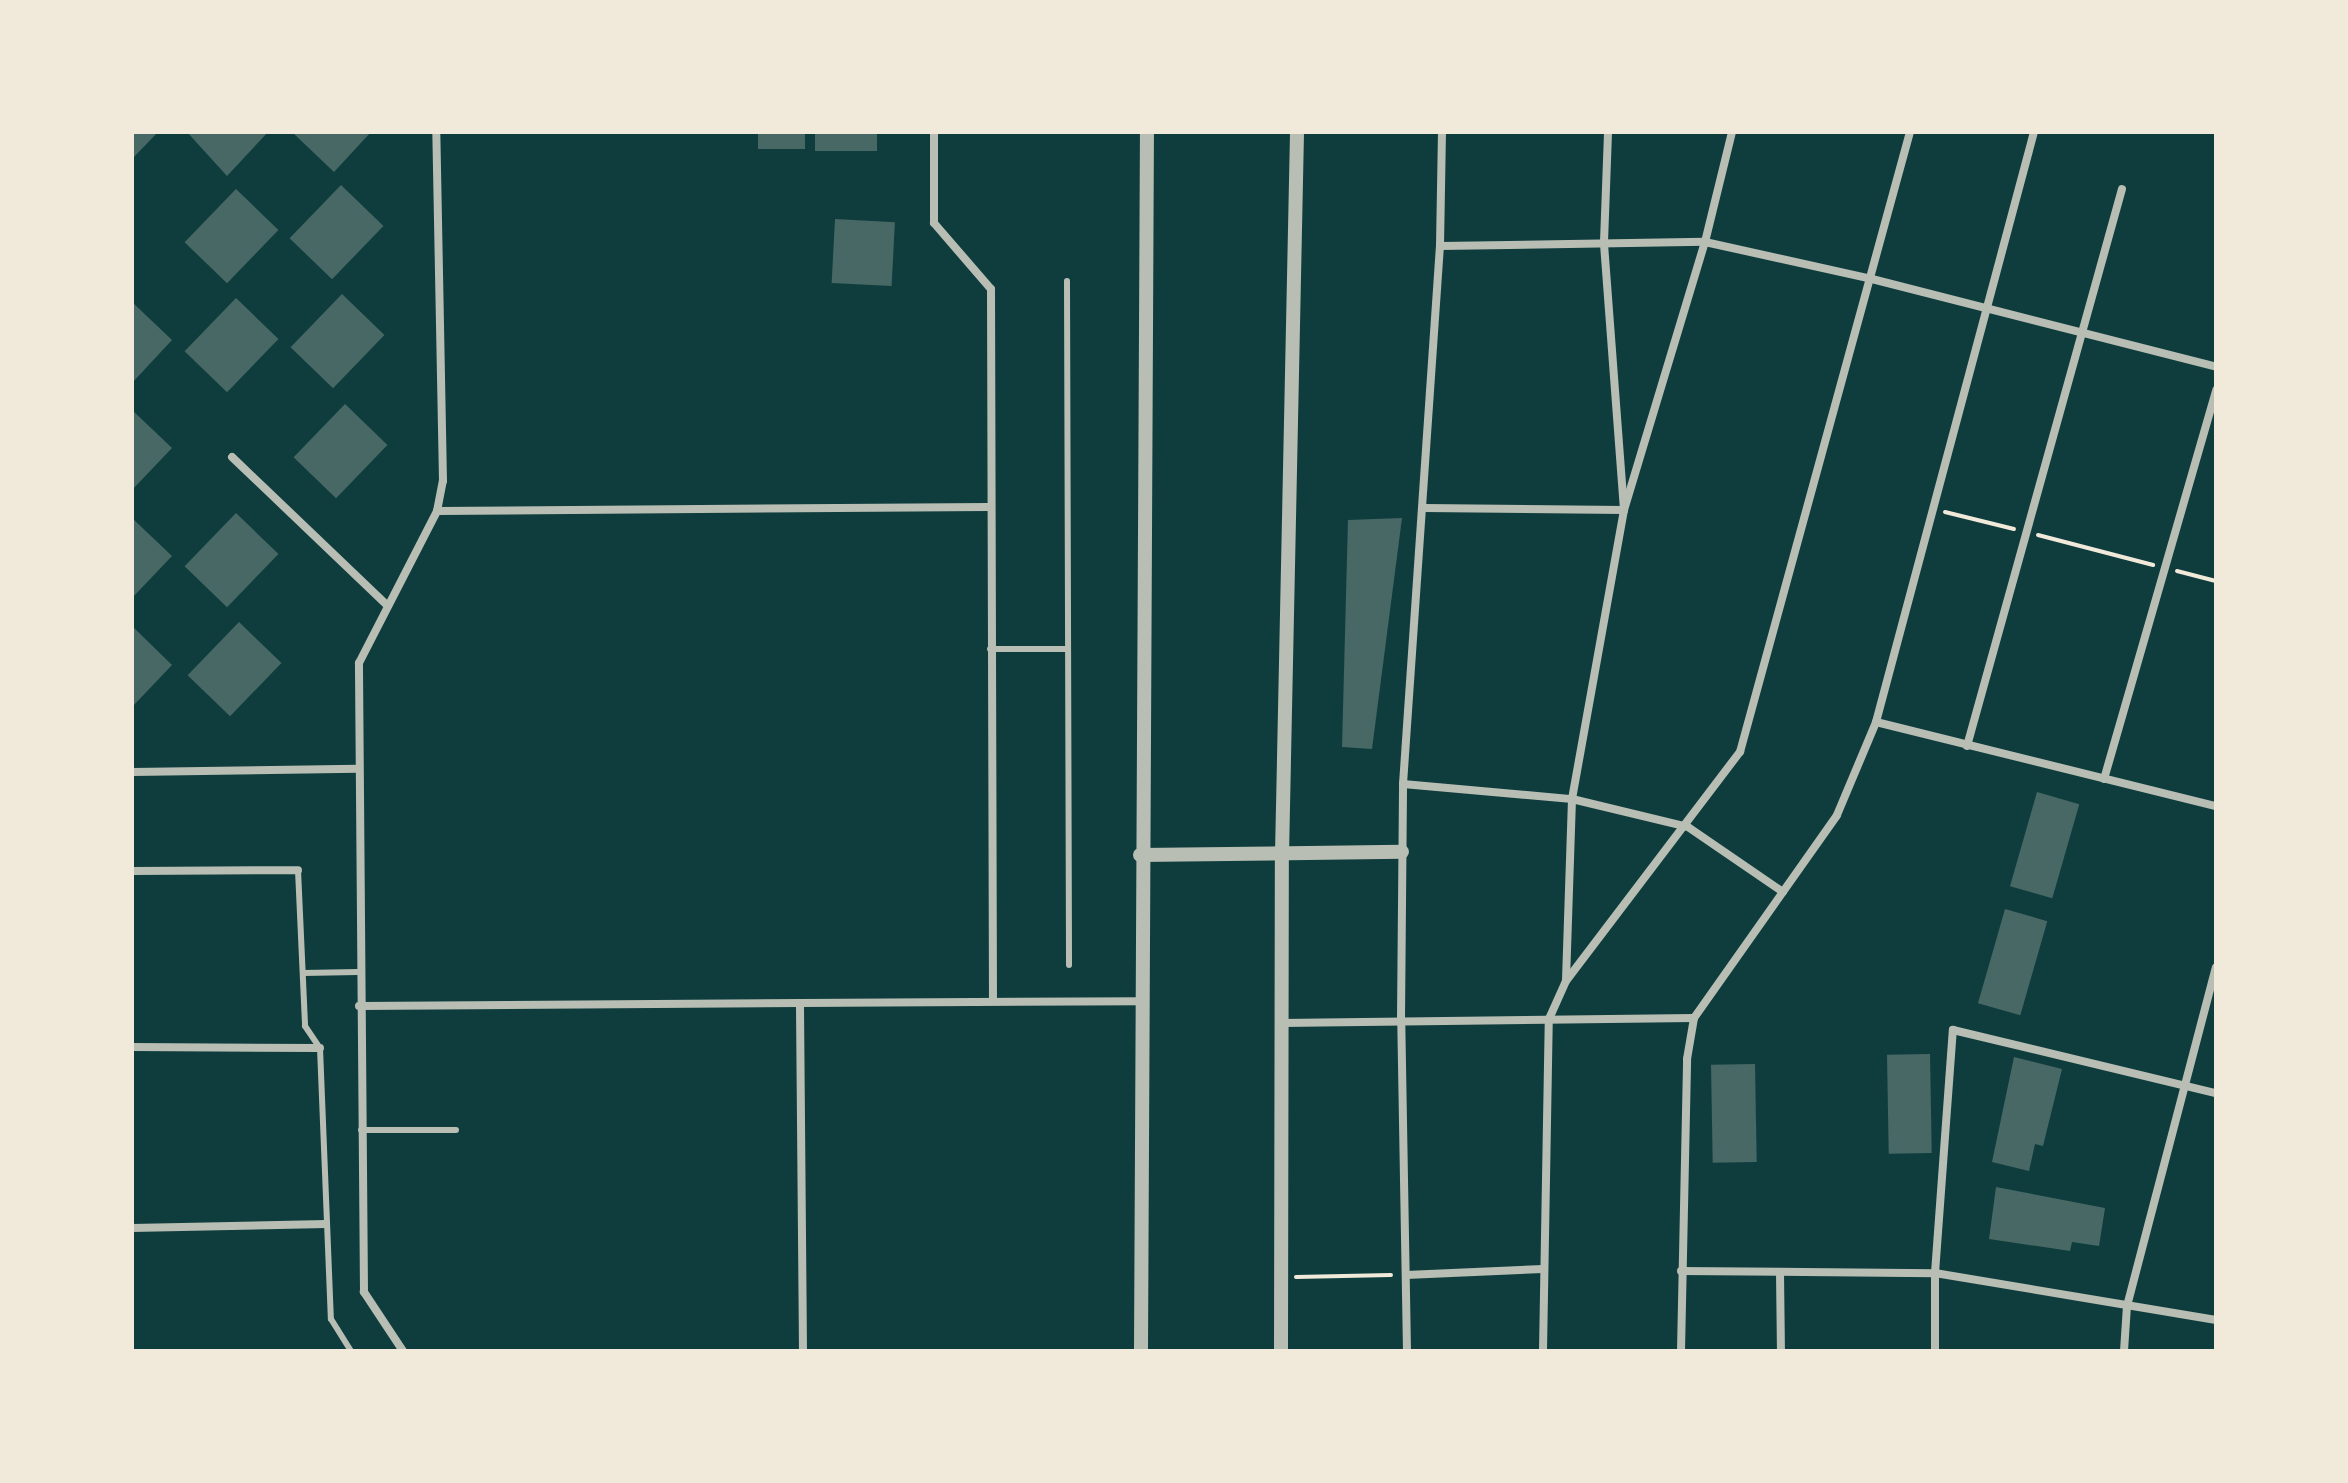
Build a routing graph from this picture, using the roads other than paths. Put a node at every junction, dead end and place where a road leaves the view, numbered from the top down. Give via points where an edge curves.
1 (436, 132) edge
2 (934, 132) edge
3 (1147, 132) edge
4 (1297, 132) edge
5 (1442, 132) edge
6 (1608, 132) edge
7 (1732, 132) edge
8 (1910, 132) edge
9 (2034, 132) edge
10 (2122, 189) dead end
11 (1604, 242) junction
12 (1705, 242) junction
13 (1440, 246) junction
14 (1868, 278) junction
15 (1067, 281) dead end
16 (1989, 310) junction
17 (2082, 334) junction
18 (2216, 367) edge
19 (2216, 390) edge
20 (232, 457) dead end
21 (989, 507) junction
22 (1424, 508) junction
23 (1624, 510) junction
24 (437, 511) junction
25 (387, 605) junction
26 (990, 649) junction
27 (1067, 649) junction
28 (1876, 722) junction
29 (1967, 746) junction
30 (358, 769) junction
31 (132, 772) edge
32 (2104, 779) junction
33 (1403, 784) junction
34 (1572, 799) junction
35 (2216, 806) edge
36 (1688, 827) junction
37 (1402, 852) junction
38 (1140, 855) junction
39 (1282, 855) junction
40 (298, 870) joint
41 (132, 871) edge
42 (1783, 892) junction
43 (1069, 965) dead end
44 (2216, 967) edge
45 (358, 972) junction
46 (303, 973) junction
47 (1566, 981) junction
48 (993, 1001) junction
49 (1141, 1001) junction
50 (800, 1003) junction
51 (359, 1006) junction
52 (1694, 1018) junction
53 (1401, 1019) junction
54 (1549, 1019) junction
55 (1281, 1023) junction
56 (132, 1047) edge
57 (320, 1048) junction
58 (2183, 1085) junction
59 (2216, 1093) edge
60 (361, 1130) junction
61 (456, 1130) dead end
62 (326, 1224) junction
63 (132, 1228) edge
64 (1543, 1269) junction
65 (1681, 1271) junction
66 (1780, 1273) junction
67 (1935, 1273) junction
68 (1406, 1275) junction
69 (2127, 1306) junction
70 (2216, 1320) edge
71 (351, 1351) edge
72 (403, 1351) edge
73 (803, 1351) edge
74 (1141, 1351) edge
75 (1281, 1351) edge
76 (1407, 1351) edge
77 (1543, 1351) edge
78 (1681, 1351) edge
79 (1781, 1351) edge
80 (1935, 1351) edge
81 (2124, 1351) edge

1 - 24 street via 443,481
2 - 21 street via 934,223 991,289
3 - 38 street
4 - 39 street
5 - 13 street
6 - 11 street
7 - 12 street
8 - 14 street
9 - 16 street
10 - 17 street
11 - 12 street
11 - 13 street
11 - 23 street
12 - 14 street
12 - 23 street
13 - 22 street
14 - 16 street
14 - 36 street via 1740,752
15 - 27 lane
16 - 17 street
16 - 28 street
17 - 18 street
17 - 29 street
19 - 32 street
20 - 25 street
21 - 24 street
21 - 26 street
22 - 23 street
22 - 33 street
23 - 34 street
24 - 25 street
25 - 30 street via 359,663
26 - 27 lane
26 - 48 street
27 - 43 lane
28 - 29 street
28 - 42 street via 1837,815
29 - 32 street
30 - 31 street
30 - 45 street
32 - 35 street
33 - 34 street
33 - 37 street
34 - 36 street
34 - 47 street
36 - 42 street
36 - 47 street
37 - 39 street
37 - 53 street
38 - 39 street
38 - 49 street
39 - 55 street
40 - 41 street
40 - 46 lane
42 - 52 street
44 - 58 street
45 - 46 lane
45 - 51 street
46 - 57 lane via 305,1026
47 - 54 street
48 - 49 street
48 - 50 street
49 - 74 street
50 - 51 street
50 - 73 street
51 - 60 street
52 - 54 street
52 - 65 street via 1687,1059
53 - 54 street
53 - 55 street
53 - 68 street
54 - 64 street
55 - 75 street
56 - 57 street
57 - 62 lane
58 - 59 street
58 - 67 street via 1953,1030
58 - 69 street
60 - 61 lane
60 - 72 street via 364,1292
62 - 63 street
62 - 71 lane via 331,1319
64 - 68 street
64 - 77 street
65 - 66 street
65 - 78 street
66 - 67 street
66 - 79 street
67 - 69 street
67 - 80 street
68 - 76 street
69 - 70 street
69 - 81 street

